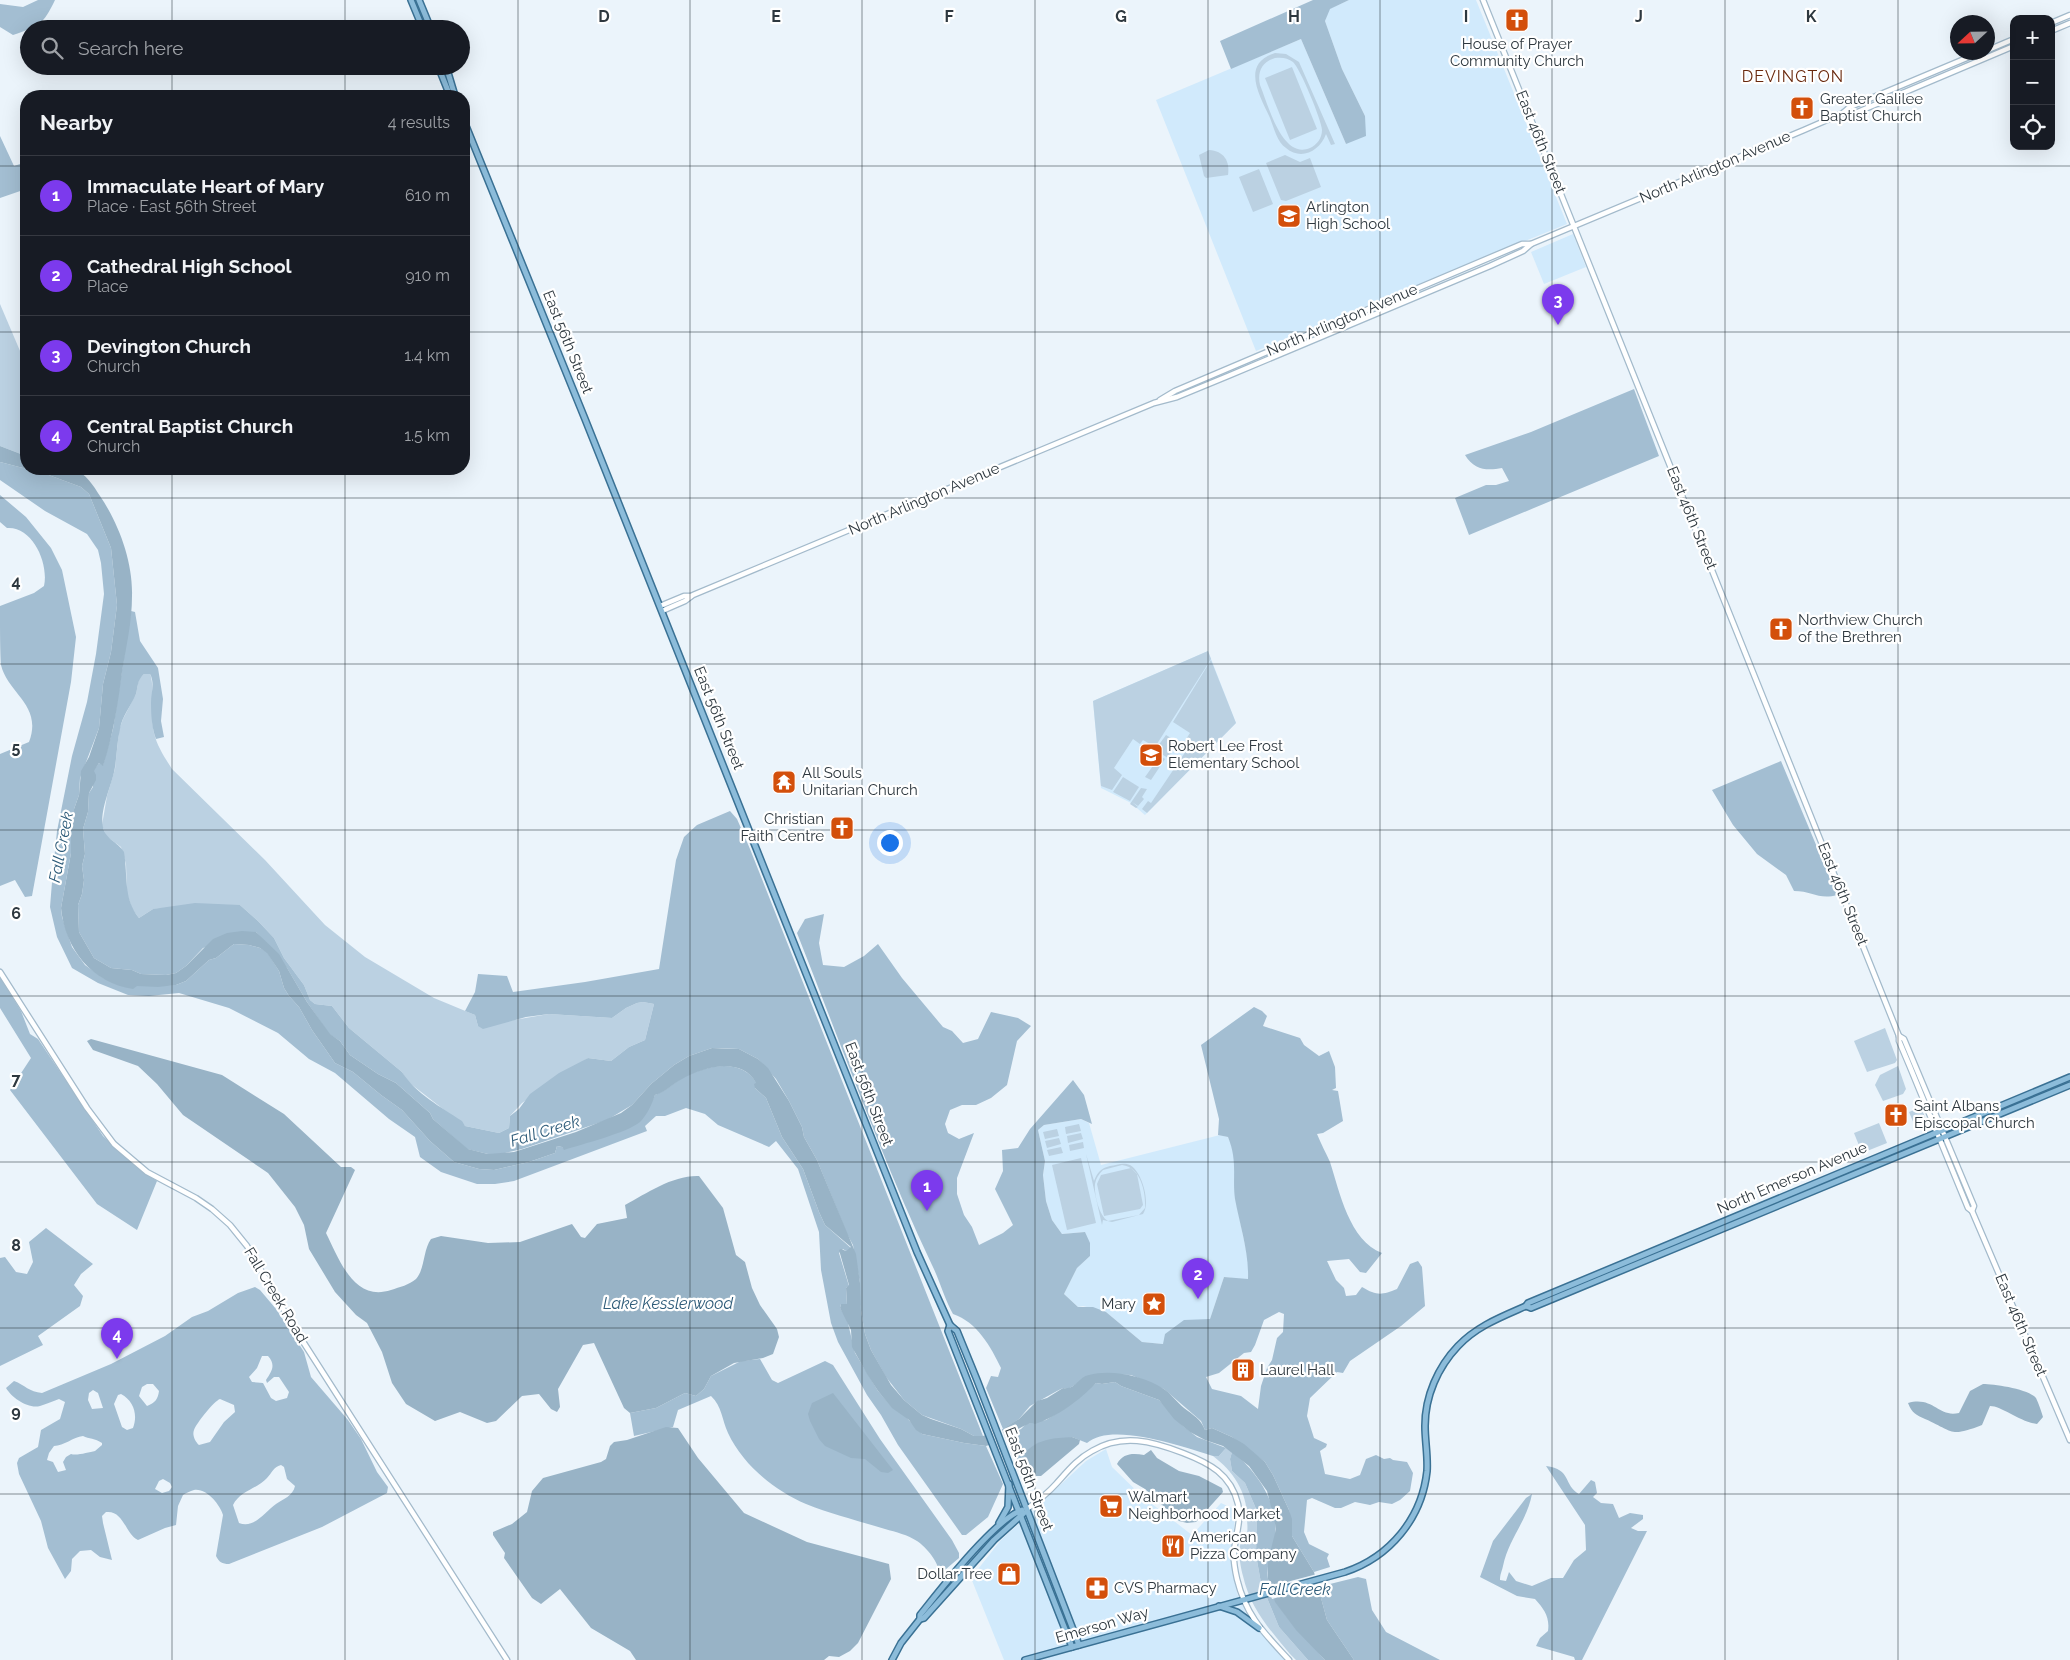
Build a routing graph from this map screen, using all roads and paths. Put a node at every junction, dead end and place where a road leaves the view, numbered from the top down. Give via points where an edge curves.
1 (411, 0) edge
2 (419, 0) edge
3 (1483, 0) edge
4 (2070, 15) edge
5 (419, 20) edge
6 (427, 20) edge
7 (2055, 21) edge
8 (2070, 24) edge
9 (2055, 30) edge
10 (2010, 41) edge
11 (1995, 47) edge
12 (2010, 48) edge
13 (1962, 60) edge
14 (442, 75) edge
15 (449, 75) edge
16 (448, 90) edge
17 (453, 90) edge
18 (1843, 113) junction
19 (470, 136) edge
20 (1575, 226) junction
21 (1531, 244) junction
22 (1154, 403) junction
23 (661, 609) junction
24 (0, 972) edge
25 (1899, 1036) junction
26 (2070, 1077) edge
27 (2070, 1085) edge
28 (1942, 1129) junction
29 (1936, 1132) junction
30 (1945, 1136) junction
31 (1939, 1139) junction
32 (1972, 1210) junction
33 (1526, 1306) junction
34 (950, 1325) junction
35 (2070, 1440) edge
36 (1009, 1484) junction
37 (1027, 1509) junction
38 (1020, 1510) junction
39 (1022, 1516) junction
40 (997, 1526) junction
41 (1244, 1599) junction
42 (1219, 1606) junction
43 (920, 1619) junction
44 (1259, 1628) junction
45 (1079, 1645) junction
46 (1072, 1647) junction
47 (507, 1660) edge
48 (892, 1660) edge
49 (1025, 1660) edge
50 (1290, 1660) edge

1 - 5 main road
2 - 6 main road
3 - 20 main road, East 46th Street
4 - 7 main road
8 - 9 main road
10 - 11 main road
12 - 18 main road, North Arlington Avenue via 1853,114
13 - 18 main road, North Arlington Avenue via 1850,107
14 - 16 main road
15 - 17 main road
18 - 20 main road, North Arlington Avenue
19 - 23 main road, East 56th Street
20 - 21 main road, North Arlington Avenue
20 - 25 main road, East 46th Street
21 - 22 main road, North Arlington Avenue via 1490,266 1211,383
21 - 22 main road, North Arlington Avenue via 1522,244 1174,391
22 - 23 main road, North Arlington Avenue
23 - 34 main road, East 56th Street via 917,1252
24 - 47 main road, Fall Creek Road via 87,1108 114,1144 145,1171 212,1209 228,1222 247,1246 293,1326
25 - 28 main road, East 46th Street via 1904,1039
25 - 29 main road, East 46th Street
26 - 28 main road, North Emerson Avenue
27 - 30 main road, North Emerson Avenue
28 - 29 main road, North Emerson Avenue
28 - 30 main road, East 46th Street
29 - 31 main road, East 46th Street
29 - 33 main road, North Emerson Avenue via 1528,1302
30 - 31 main road, North Emerson Avenue
30 - 32 main road, East 46th Street via 1974,1206
31 - 32 main road, East 46th Street via 1968,1208
31 - 33 main road, North Emerson Avenue via 1531,1308
32 - 35 main road, East 46th Street
33 - 41 main road, North Emerson Avenue via 1470,1334 1439,1372 1430,1394 1426,1418 1424,1485 1416,1509 1394,1542 1377,1557 1349,1571
34 - 36 main road, East 56th Street via 948,1330
34 - 37 main road, East 56th Street via 957,1331
36 - 38 main road, East 56th Street
36 - 40 main road via 1007,1510
37 - 38 main road
37 - 39 main road
37 - 41 main road via 1083,1456 1115,1442 1148,1441 1197,1458 1220,1472 1237,1500 1239,1518 1234,1560
37 - 45 main road, East 56th Street
38 - 39 main road, East 56th Street
38 - 40 main road
39 - 43 main road via 994,1540 930,1612
39 - 46 main road, East 56th Street
40 - 43 main road via 920,1615
41 - 42 main road, Emerson Way
41 - 44 main road
42 - 44 main road via 1237,1612
42 - 45 main road, Emerson Way
43 - 48 main road via 900,1643
44 - 50 main road
45 - 46 main road, Emerson Way
46 - 49 main road, Emerson Way

